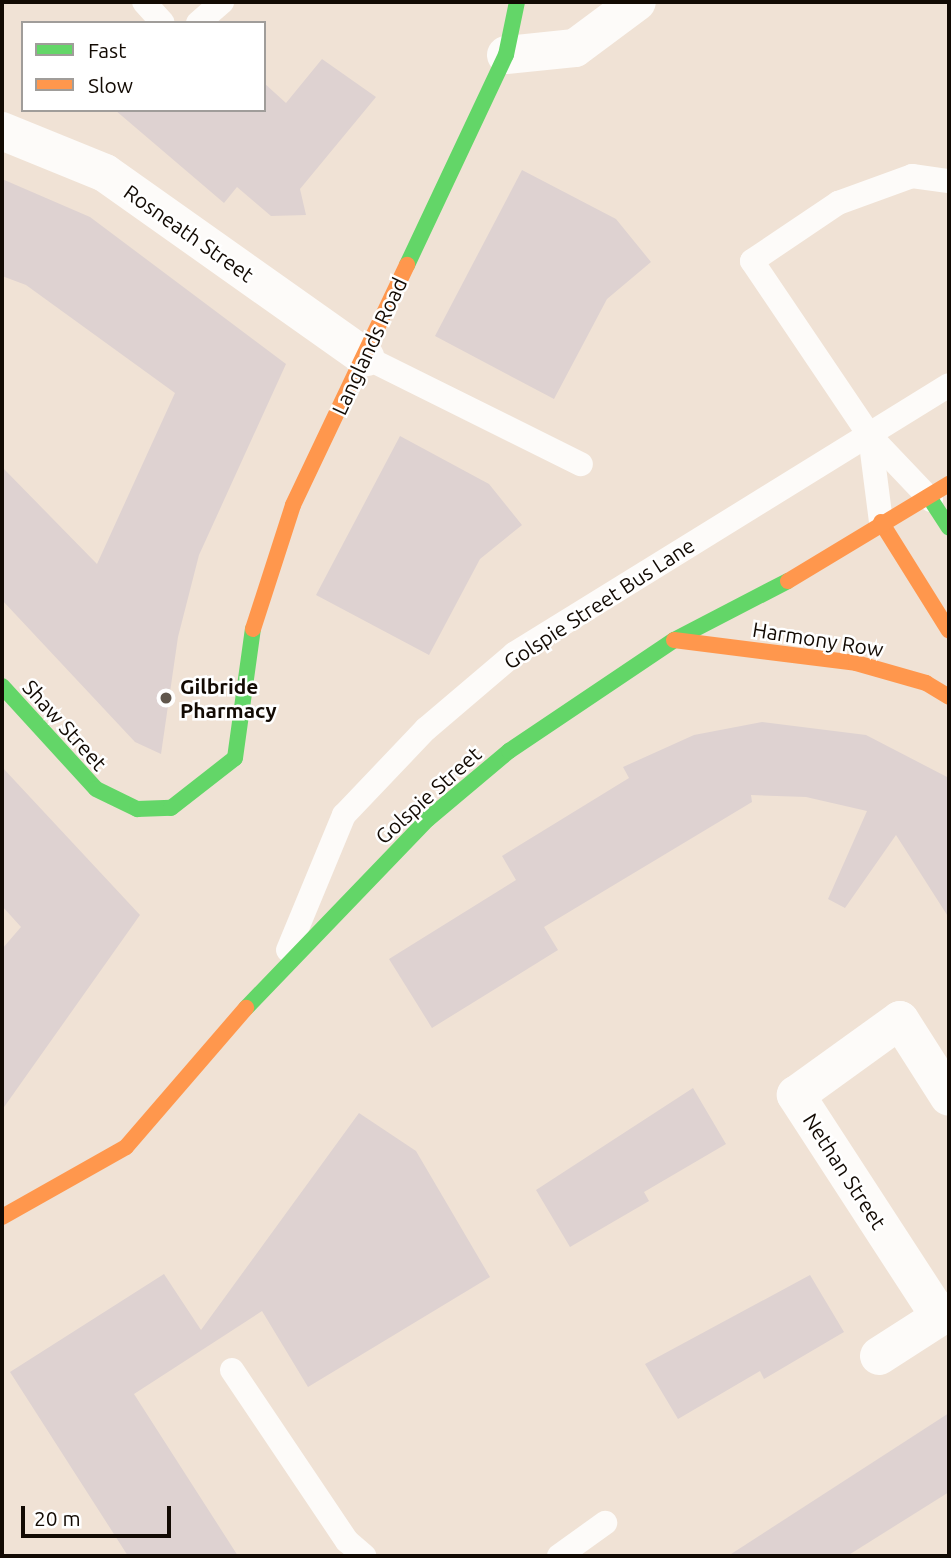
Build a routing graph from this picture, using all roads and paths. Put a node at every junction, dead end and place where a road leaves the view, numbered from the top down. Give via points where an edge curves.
1 (144, 2) edge
2 (222, 2) edge
3 (517, 2) edge
4 (637, 2) edge
5 (161, 21) edge
6 (200, 21) edge
7 (506, 55) junction
8 (2, 131) edge
9 (949, 181) edge
10 (365, 357) junction
11 (949, 384) edge
12 (870, 436) junction
13 (581, 464) dead end
14 (940, 492) edge
15 (881, 522) junction
16 (949, 528) edge
17 (949, 631) edge
18 (674, 640) junction
19 (2, 686) edge
20 (949, 697) edge
21 (213, 781) joint
22 (282, 967) junction
23 (949, 1097) edge
24 (2, 1217) edge
25 (945, 1314) edge
26 (879, 1356) dead end
27 (232, 1370) dead end
28 (605, 1523) dead end
29 (365, 1556) edge
30 (559, 1556) edge

1 - 5 lane
2 - 6 lane
3 - 7 street
4 - 7 street via 575,48
7 - 10 street, Langlands Road
8 - 10 street, Rosneath Street via 105,173
9 - 12 lane via 912,176 838,203 752,261
10 - 13 lane
10 - 21 street, Langlands Road via 293,505 253,630 235,758
11 - 12 lane, Golspie Street Bus Lane
12 - 14 lane
12 - 15 lane
12 - 22 lane, Golspie Street Bus Lane via 514,654 426,729 344,815
14 - 15 street, Golspie Street
14 - 16 street
15 - 17 street
15 - 18 street, Golspie Street via 787,582
18 - 20 street, Harmony Row via 868,665
18 - 22 street, Golspie Street via 499,760 428,819
19 - 21 street, Shaw Street via 96,789 137,809 171,808
22 - 24 street, Golspie Street via 126,1147
23 - 25 street, Nethan Street via 900,1020 796,1095
25 - 26 street
27 - 29 lane via 347,1541
28 - 30 lane

